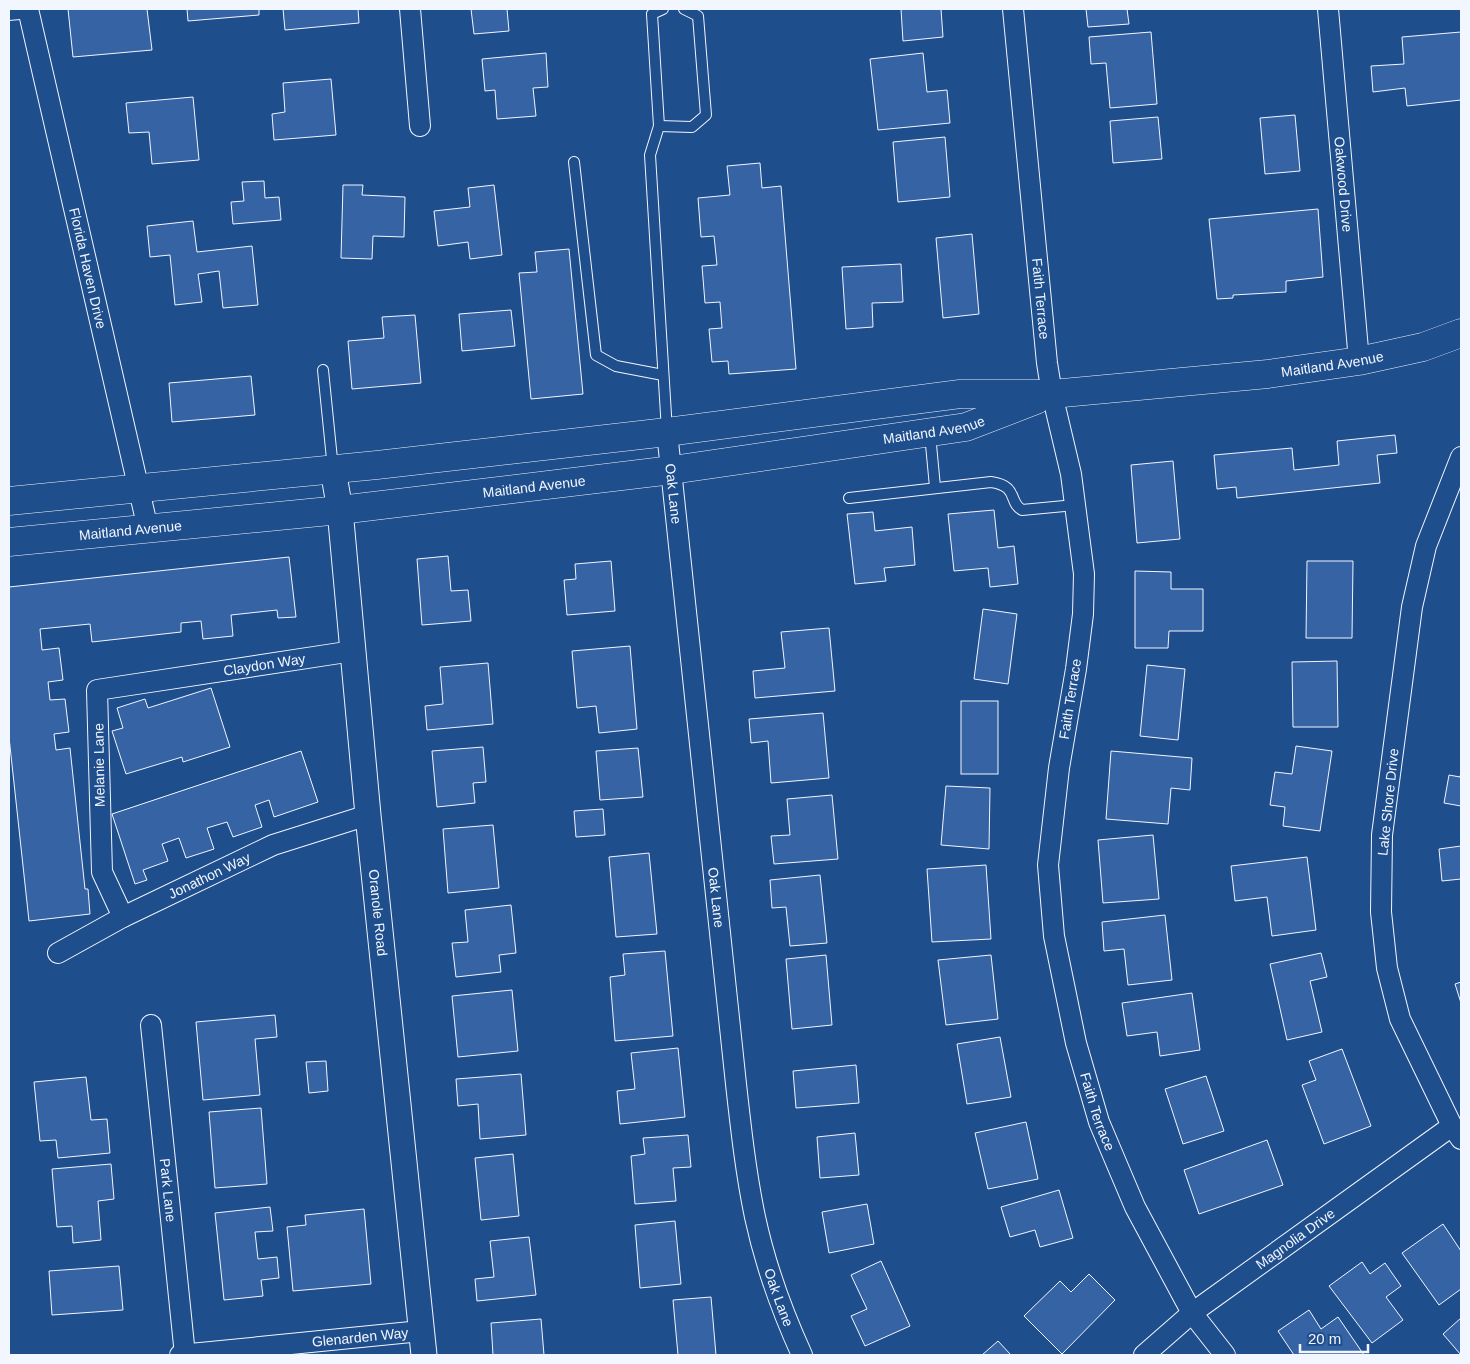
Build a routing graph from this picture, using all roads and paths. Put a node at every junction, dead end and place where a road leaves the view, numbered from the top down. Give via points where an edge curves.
1 (410, 9) edge
2 (663, 9) edge
3 (684, 9) edge
4 (1013, 9) edge
5 (1328, 9) edge
6 (29, 11) edge
7 (9, 16) edge
8 (420, 126) dead end
9 (659, 126) junction
10 (574, 162) dead end
11 (1461, 333) edge
12 (1359, 361) junction
13 (323, 370) dead end
14 (664, 375) junction
15 (1052, 394) junction
16 (667, 432) junction
17 (930, 433) junction
18 (1461, 457) edge
19 (333, 470) junction
20 (672, 470) junction
21 (935, 487) junction
22 (139, 488) junction
23 (849, 498) dead end
24 (9, 501) edge
25 (1075, 505) junction
26 (340, 510) junction
27 (148, 529) junction
28 (9, 542) edge
29 (353, 651) junction
30 (178, 678) joint
31 (368, 815) junction
32 (123, 917) junction
33 (58, 953) dead end
34 (151, 1025) dead end
35 (1456, 1133) edge
36 (1192, 1313) junction
37 (421, 1331) junction
38 (180, 1355) edge
39 (185, 1355) edge
40 (424, 1355) edge
41 (802, 1355) edge
42 (1144, 1355) edge
43 (1225, 1355) edge

1 - 8 street
2 - 9 lane via 652,14
3 - 9 lane via 698,16 706,115 692,126
4 - 15 street, Faith Terrace
5 - 12 street, Oakwood Drive
6 - 7 lane
6 - 22 street, Florida Haven Drive
9 - 14 lane via 650,155
10 - 14 lane via 596,355 616,366
11 - 12 main road, Maitland Avenue via 1423,347
12 - 15 main road, Maitland Avenue via 1268,374
13 - 19 lane
14 - 16 lane
15 - 16 main road, Maitland Avenue via 960,394
15 - 17 main road, Maitland Avenue via 966,428
15 - 25 street, Faith Terrace
16 - 19 main road, Maitland Avenue
16 - 20 street, Oak Lane
17 - 20 main road, Maitland Avenue
17 - 21 lane
18 - 35 street, Lake Shore Drive via 1426,546 1412,607 1382,836 1382,912 1387,968 1400,1019
19 - 22 main road, Maitland Avenue
19 - 26 street, Oranole Road
20 - 26 main road, Maitland Avenue
20 - 41 street, Oak Lane via 746,1164 755,1218 770,1274
21 - 23 lane
21 - 25 lane via 997,483 1013,494 1018,508 1022,510
22 - 24 main road, Maitland Avenue
22 - 27 street, Florida Haven Drive
25 - 36 street, Faith Terrace via 1084,574 1083,614 1059,768 1048,865 1054,936 1076,1043 1099,1122 1135,1207
26 - 27 main road, Maitland Avenue
26 - 29 street, Oranole Road
27 - 28 main road, Maitland Avenue
29 - 30 street, Claydon Way
29 - 31 street, Oranole Road
30 - 32 street, Melanie Lane via 97,690 102,872
31 - 32 street, Jonathon Way via 273,845
31 - 37 street, Oranole Road
32 - 33 street, Jonathon Way
34 - 39 street, Park Lane
35 - 36 street, Magnolia Drive
36 - 42 street, Magnolia Drive
36 - 43 street, Faith Terrace
37 - 39 street, Glenarden Way
37 - 40 street, Oranole Road
38 - 39 street, Glenarden Way

